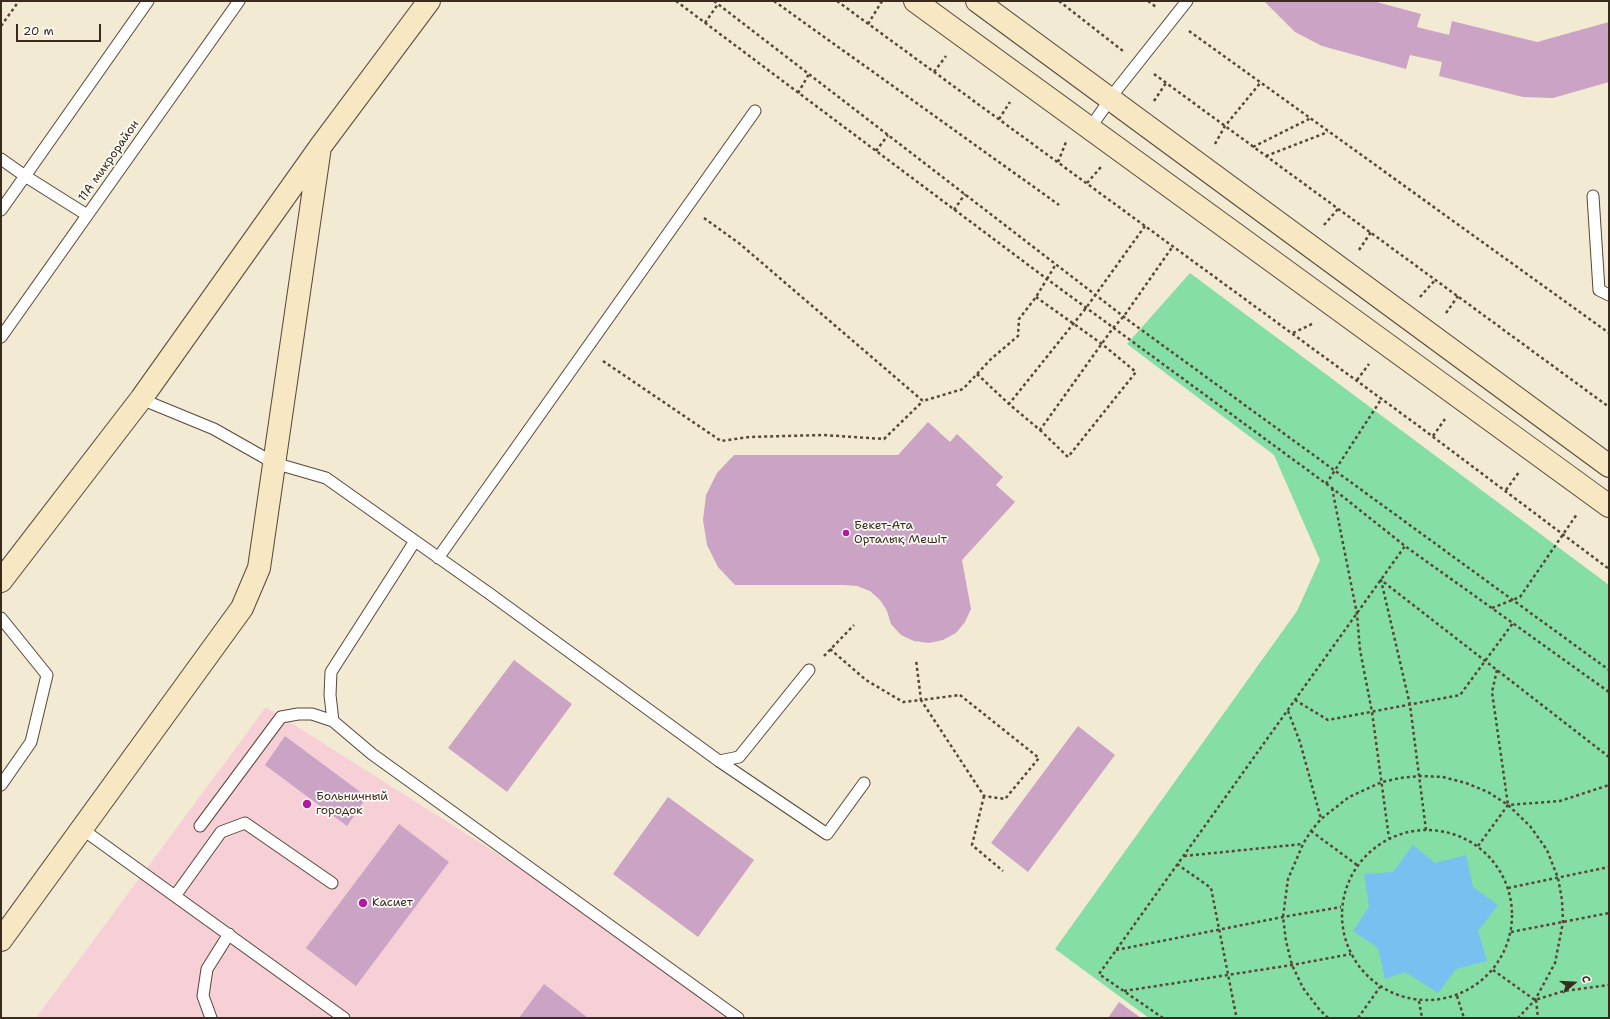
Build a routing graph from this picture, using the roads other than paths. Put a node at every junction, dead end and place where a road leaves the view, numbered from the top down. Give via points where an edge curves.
1 (148, 1) edge
2 (239, 1) edge
3 (430, 1) edge
4 (915, 1) edge
5 (977, 1) edge
6 (1187, 1) edge
7 (1110, 98) junction
8 (755, 111) dead end
9 (1090, 128) junction
10 (320, 147) junction
11 (1, 158) edge
12 (25, 176) junction
13 (1593, 196) dead end
14 (1, 210) edge
15 (87, 215) junction
16 (1609, 295) edge
17 (1, 337) edge
18 (141, 399) junction
19 (274, 464) junction
20 (1609, 466) edge
21 (1609, 506) edge
22 (415, 541) junction
23 (438, 558) junction
24 (1, 581) edge
25 (1, 618) edge
26 (809, 670) road end
27 (333, 721) junction
28 (719, 761) junction
29 (864, 783) dead end
30 (1, 785) edge
31 (200, 826) dead end
32 (82, 829) junction
33 (332, 884) dead end
34 (175, 896) junction
35 (229, 934) junction
36 (1, 940) edge
37 (211, 1018) edge
38 (344, 1018) edge
39 (738, 1018) edge

1 - 12 lane
2 - 15 lane, 11А микрорайон
3 - 10 main road
4 - 9 main road
5 - 7 main road
6 - 7 lane
7 - 9 lane
7 - 20 main road
8 - 23 lane
9 - 21 main road
10 - 18 main road
10 - 19 main road
11 - 12 lane
12 - 14 lane
12 - 15 lane
13 - 16 lane via 1599,290
15 - 17 lane, 11А микрорайон
18 - 19 lane via 214,429
18 - 24 main road
19 - 22 lane via 326,478
19 - 32 main road via 259,568 242,608
22 - 23 lane
22 - 27 lane via 331,672
23 - 28 lane
25 - 30 lane via 47,675 31,742
26 - 28 lane via 739,757
27 - 31 lane via 312,714 281,717
27 - 39 lane via 372,754
28 - 29 lane via 827,834
32 - 34 lane
32 - 36 main road
33 - 34 lane via 244,823 221,832
34 - 35 lane
35 - 37 lane via 208,969 203,996
35 - 38 lane

